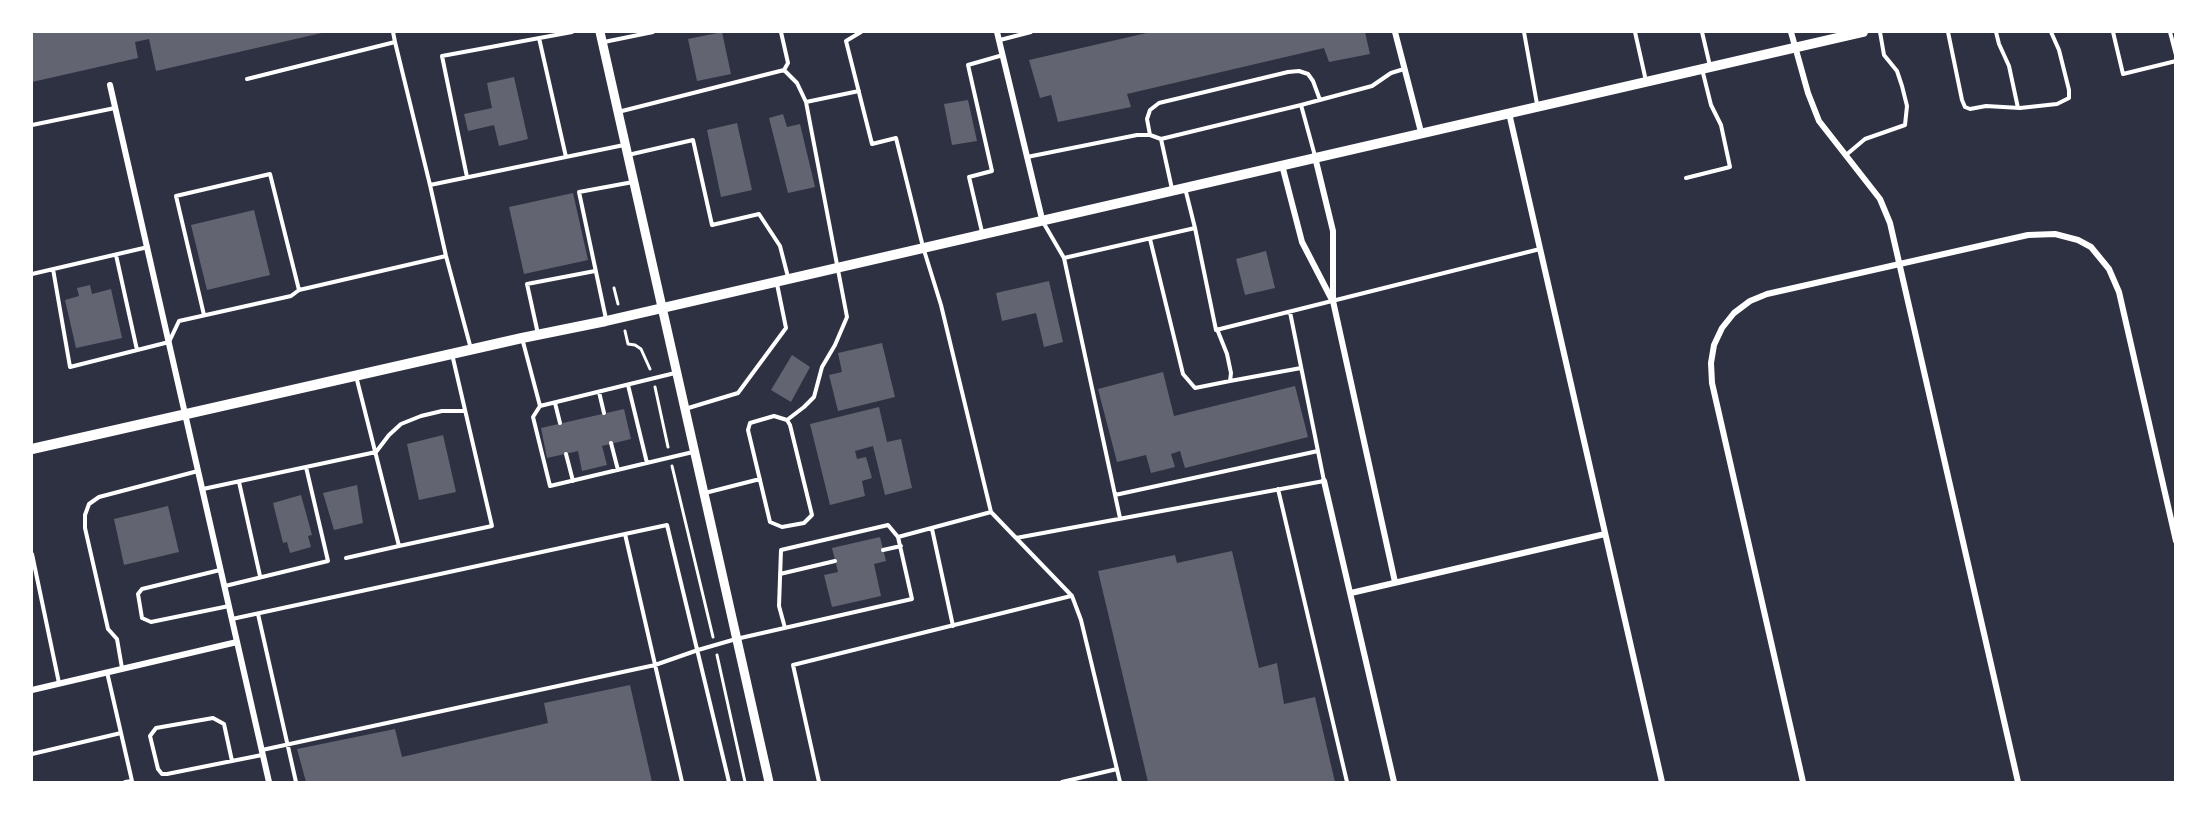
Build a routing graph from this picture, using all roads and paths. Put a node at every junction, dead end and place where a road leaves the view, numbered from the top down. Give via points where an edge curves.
1 (393, 32) edge
2 (572, 32) edge
3 (600, 32) edge
4 (653, 32) edge
5 (781, 32) edge
6 (861, 32) edge
7 (998, 32) edge
8 (1031, 32) edge
9 (1395, 32) edge
10 (1524, 32) edge
11 (1635, 32) edge
12 (1702, 32) edge
13 (1791, 32) edge
14 (1863, 32) edge
15 (1880, 32) edge
16 (1948, 32) edge
17 (1996, 32) edge
18 (2051, 32) edge
19 (2113, 32) edge
20 (2170, 32) edge
21 (539, 38) junction
22 (1000, 40) junction
23 (395, 42) junction
24 (602, 43) junction
25 (1796, 47) junction
26 (1003, 55) junction
27 (2175, 55) edge
28 (2175, 61) edge
29 (1706, 68) junction
30 (1405, 69) junction
31 (784, 70) junction
32 (247, 79) dead end
33 (1646, 82) junction
34 (110, 85) dead end
35 (859, 91) junction
36 (1320, 100) junction
37 (806, 102) junction
38 (1301, 105) junction
39 (1538, 105) junction
40 (116, 108) junction
41 (2018, 108) junction
42 (618, 112) junction
43 (1509, 112) junction
44 (32, 125) edge
45 (1421, 132) junction
46 (1150, 135) junction
47 (1161, 139) junction
48 (625, 144) junction
49 (627, 155) junction
50 (1315, 156) junction
51 (1846, 156) junction
52 (566, 157) junction
53 (1027, 157) junction
54 (1282, 164) junction
55 (467, 177) junction
56 (1686, 178) dead end
57 (633, 182) junction
58 (430, 185) junction
59 (1184, 186) junction
60 (1173, 189) junction
61 (1042, 219) junction
62 (1195, 228) junction
63 (982, 233) junction
64 (1150, 238) junction
65 (148, 247) junction
66 (923, 247) junction
67 (1540, 249) junction
68 (116, 255) junction
69 (446, 256) junction
70 (1064, 258) junction
71 (1899, 265) junction
72 (837, 267) junction
73 (52, 269) junction
74 (595, 271) junction
75 (32, 274) edge
76 (788, 278) junction
77 (776, 281) junction
78 (614, 288) dead end
79 (299, 290) junction
80 (1333, 302) junction
81 (662, 308) junction
82 (1290, 312) junction
83 (204, 315) junction
84 (621, 317) junction
85 (606, 321) junction
86 (1217, 329) junction
87 (538, 334) junction
88 (522, 338) junction
89 (169, 342) junction
90 (137, 350) junction
91 (471, 350) junction
92 (452, 354) junction
93 (1301, 368) junction
94 (676, 373) junction
95 (356, 376) junction
96 (653, 379) junction
97 (1230, 381) junction
98 (628, 385) junction
99 (599, 392) junction
100 (555, 403) junction
101 (540, 406) junction
102 (684, 410) junction
103 (465, 411) junction
104 (604, 413) dead end
105 (186, 414) junction
106 (787, 420) junction
107 (560, 423) dead end
108 (611, 444) dead end
109 (32, 450) edge
110 (376, 452) junction
111 (694, 452) junction
112 (1318, 452) junction
113 (566, 454) dead end
114 (670, 457) junction
115 (647, 463) junction
116 (306, 467) junction
117 (618, 470) junction
118 (199, 471) junction
119 (760, 479) junction
120 (573, 481) junction
121 (1323, 481) junction
122 (239, 482) junction
123 (203, 489) junction
124 (1278, 489) junction
125 (704, 493) junction
126 (1115, 495) junction
127 (991, 512) junction
128 (1120, 518) junction
129 (932, 529) junction
130 (625, 534) junction
131 (1605, 534) junction
132 (898, 537) junction
133 (1016, 538) junction
134 (2175, 540) edge
135 (399, 546) junction
136 (900, 546) junction
137 (884, 550) dead end
138 (32, 554) edge
139 (346, 558) dead end
140 (835, 561) dead end
141 (221, 569) junction
142 (780, 574) junction
143 (260, 576) junction
144 (1395, 582) junction
145 (225, 586) junction
146 (1351, 593) junction
147 (1072, 596) junction
148 (229, 606) junction
149 (258, 614) junction
150 (232, 619) junction
151 (953, 626) junction
152 (785, 628) junction
153 (736, 639) junction
154 (237, 642) junction
155 (714, 645) junction
156 (698, 650) junction
157 (655, 665) junction
158 (123, 669) junction
159 (107, 672) junction
160 (59, 683) junction
161 (32, 690) edge
162 (121, 733) junction
163 (288, 744) junction
164 (262, 752) junction
165 (32, 754) edge
166 (232, 761) junction
167 (1117, 769) junction
168 (125, 783) edge
169 (268, 783) edge
170 (297, 783) edge
171 (682, 783) edge
172 (729, 783) edge
173 (745, 783) edge
174 (769, 783) edge
175 (819, 783) edge
176 (1062, 783) edge
177 (1120, 783) edge
178 (1347, 783) edge
179 (1394, 783) edge
180 (1662, 783) edge
181 (1803, 783) edge
182 (2018, 783) edge

1 - 23 lane
2 - 21 lane
3 - 24 main road
4 - 24 lane
5 - 31 lane via 788,63
6 - 35 lane via 846,41
7 - 22 street
8 - 22 lane
9 - 30 street
10 - 39 lane
11 - 33 lane
12 - 29 lane
13 - 25 street
14 - 25 main road
15 - 51 lane via 1884,55 1897,71 1902,86 1907,106 1905,124 1865,139
16 - 41 lane via 1965,107
17 - 41 lane via 2009,66
18 - 41 lane via 2060,50 2069,98 2057,104
19 - 28 lane via 2122,74
20 - 27 lane
21 - 52 lane
21 - 55 lane via 442,56
22 - 26 street
23 - 32 lane
23 - 58 lane
24 - 42 main road
25 - 29 main road
25 - 51 street via 1819,121
26 - 53 street
26 - 63 lane via 968,65 992,171 969,177
29 - 33 main road
29 - 56 lane via 1711,105 1721,125 1730,167
30 - 36 lane via 1372,86
30 - 45 street
31 - 37 lane via 797,82
31 - 42 lane
33 - 39 main road
34 - 40 street
35 - 37 lane
35 - 66 lane via 872,144 896,138
36 - 38 lane
36 - 46 lane via 1308,74 1299,72 1159,103 1147,119
37 - 72 lane
38 - 47 lane
38 - 50 lane
39 - 43 main road
40 - 44 lane
40 - 65 street
42 - 48 main road
43 - 45 main road
43 - 67 street
45 - 50 main road
46 - 47 lane
46 - 53 lane
47 - 60 lane
48 - 49 main road
48 - 52 lane
49 - 57 main road
49 - 76 lane via 693,140 712,225 759,214 780,246
50 - 54 main road
50 - 80 street via 1333,231
51 - 71 street via 1880,199
52 - 55 lane
53 - 61 street
54 - 59 main road
54 - 80 street via 1302,242
55 - 58 lane
57 - 74 lane via 579,192
57 - 81 main road
58 - 69 lane
59 - 60 main road
59 - 62 lane
60 - 61 main road
61 - 63 main road
61 - 70 lane
62 - 64 lane
62 - 86 lane
63 - 66 main road
64 - 70 lane
64 - 97 lane via 1183,374 1196,388
65 - 68 lane
65 - 89 street
66 - 72 main road
66 - 127 lane via 941,305
67 - 80 lane
67 - 131 street
68 - 73 lane
68 - 90 lane
69 - 79 lane
69 - 91 lane
70 - 126 lane
71 - 134 street via 2028,235 2055,234 2091,247 2109,269 2119,292
71 - 181 street via 1750,301 1734,313 1714,345 1712,383
71 - 182 street
72 - 76 main road
72 - 106 lane via 847,317 822,367 814,397
73 - 75 lane
73 - 90 lane via 70,366
74 - 85 lane
74 - 87 lane via 527,284
76 - 77 main road
77 - 81 main road
77 - 102 lane via 786,328 738,393
78 - 84 path
79 - 83 lane via 291,296
79 - 83 lane via 270,174 176,196
80 - 82 lane
80 - 144 street
81 - 84 main road
81 - 94 main road
82 - 86 lane
82 - 93 lane
83 - 89 lane via 179,321
84 - 85 main road
84 - 96 path via 628,344 645,353
85 - 87 main road
86 - 97 lane via 1227,354
87 - 88 main road
88 - 91 main road
88 - 101 lane
89 - 90 lane
89 - 105 street
91 - 92 main road
92 - 95 main road
92 - 103 lane
93 - 97 lane
93 - 112 lane
94 - 96 lane
94 - 102 main road
95 - 105 main road
95 - 110 lane
96 - 98 lane
96 - 114 path
98 - 99 lane
98 - 115 lane
99 - 100 lane
99 - 104 lane
100 - 101 lane
100 - 107 lane
101 - 120 lane via 533,417 550,486
102 - 111 main road
103 - 110 lane via 442,411 401,424
103 - 135 lane via 492,526
105 - 109 main road
105 - 118 street
106 - 119 lane via 774,416 750,423 748,430
106 - 119 lane via 812,515 804,523 782,527 770,522
108 - 117 lane
110 - 116 lane
110 - 135 lane
111 - 114 lane
111 - 125 main road
112 - 121 lane
112 - 126 lane
113 - 120 lane
114 - 115 lane
114 - 155 path
115 - 117 lane
116 - 122 lane
116 - 143 lane via 328,561
117 - 120 lane
118 - 123 street
118 - 158 lane via 99,497 89,504 85,514 108,629 117,639
119 - 125 lane
121 - 124 lane
121 - 146 street
122 - 123 lane
122 - 143 lane
123 - 141 street
124 - 128 lane
124 - 178 lane
125 - 153 main road
126 - 128 lane
127 - 129 lane
127 - 133 lane
128 - 133 lane
129 - 132 lane
129 - 151 lane
130 - 149 lane
130 - 156 lane via 667,525
130 - 157 lane
131 - 144 street
131 - 180 street
132 - 136 lane
132 - 142 lane via 888,525 781,550
133 - 147 lane
135 - 139 lane
136 - 137 lane
136 - 152 lane via 912,599
138 - 160 lane
140 - 142 lane
141 - 145 street
141 - 148 lane via 141,589 138,594 142,618 151,622
142 - 152 lane via 779,606
143 - 145 lane
144 - 146 street
145 - 148 street
146 - 179 street
147 - 151 lane
147 - 167 lane via 1082,620
148 - 150 street
149 - 150 lane
149 - 163 lane
150 - 154 street
151 - 175 lane via 793,665
152 - 153 lane
153 - 155 lane
153 - 174 main road
154 - 158 street
154 - 164 street
155 - 156 lane
155 - 173 path
156 - 157 lane
156 - 172 lane
157 - 163 lane
157 - 171 lane
158 - 159 street
159 - 160 street
159 - 162 lane
160 - 161 street
162 - 165 lane
162 - 168 lane via 132,781
163 - 164 lane
163 - 170 lane
164 - 166 lane
164 - 169 street
166 - 166 lane via 162,774 150,736 156,728 220,720
167 - 176 lane
167 - 177 lane

